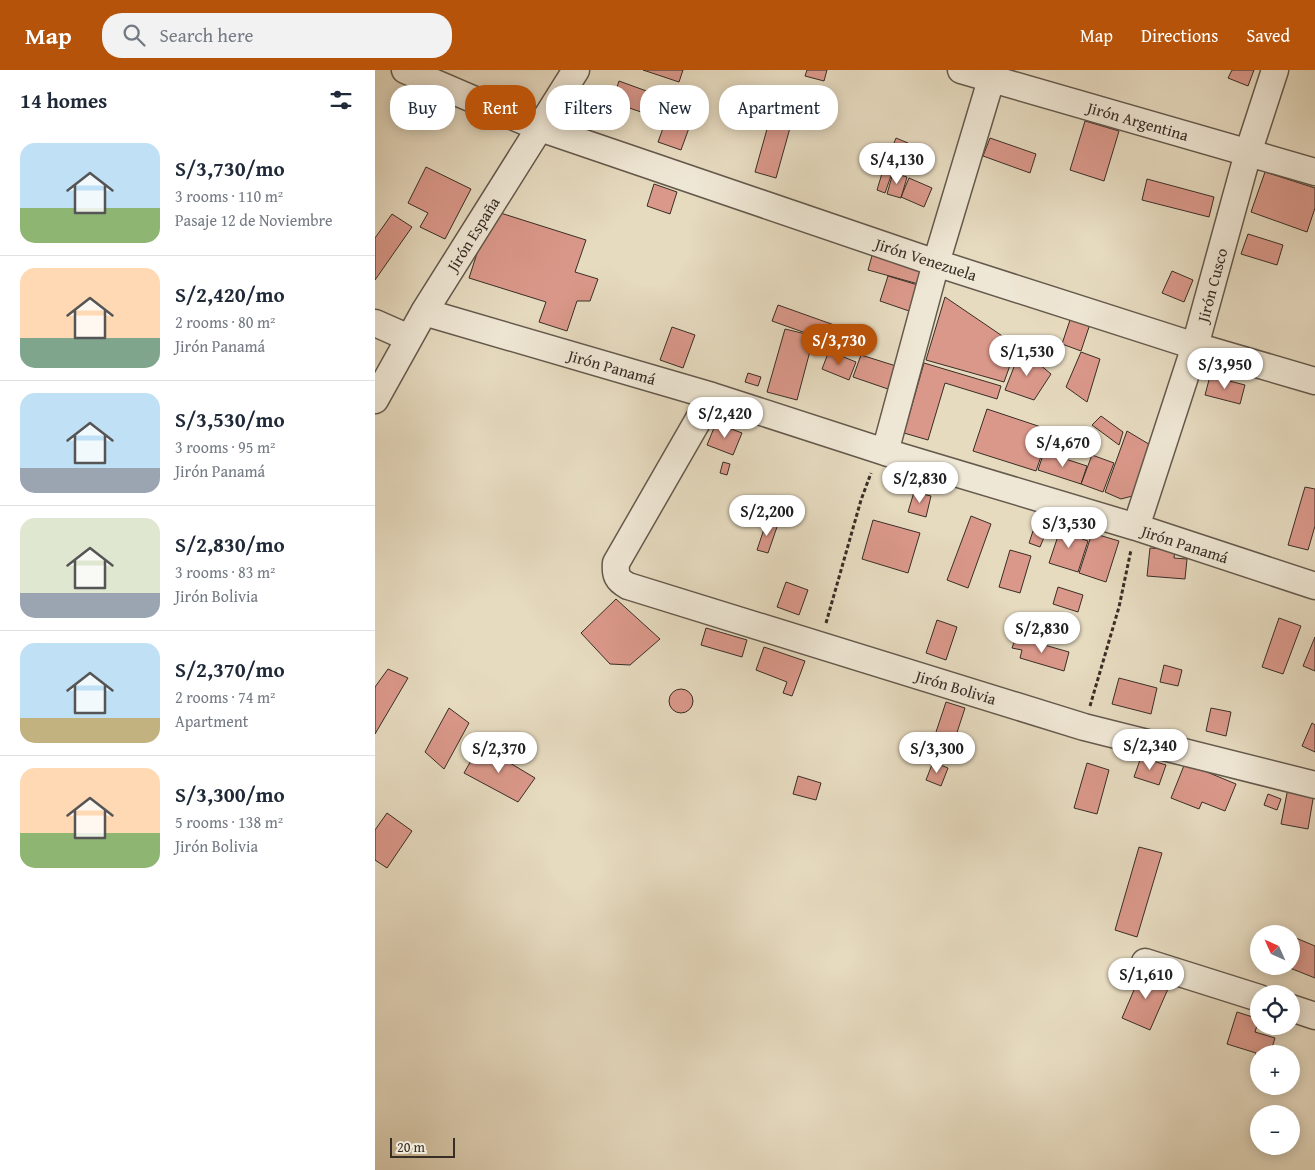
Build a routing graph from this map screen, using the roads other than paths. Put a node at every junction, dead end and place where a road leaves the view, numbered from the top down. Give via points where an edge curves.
1 (405, 70) edge
2 (576, 70) edge
3 (961, 70) edge
4 (1275, 70) edge
5 (993, 75) edge
6 (540, 128) junction
7 (1248, 153) junction
8 (1315, 172) edge
9 (937, 263) junction
10 (424, 312) junction
11 (375, 323) edge
12 (409, 338) junction
13 (1195, 346) junction
14 (1315, 381) edge
15 (712, 396) junction
16 (375, 400) edge
17 (885, 452) junction
18 (1136, 527) junction
19 (1315, 586) edge
20 (1315, 784) edge
21 (1145, 962) dead end
22 (1250, 995) edge
23 (1300, 1011) edge
24 (1315, 1016) edge

1 - 6 street, Jirón Venezuela
2 - 6 street, Jirón España
3 - 5 street, Jirón Argentina
4 - 7 street, Jirón Cusco
5 - 7 street, Jirón Argentina
5 - 9 street
6 - 9 street, Jirón Venezuela
6 - 10 street, Jirón España
7 - 8 street, Jirón Argentina
7 - 13 street, Jirón Cusco
9 - 13 street, Jirón Venezuela
9 - 17 street
10 - 12 street, Jirón España
10 - 15 street, Jirón Panamá
11 - 12 street
12 - 16 street, Jirón España
13 - 14 street, Jirón Venezuela
13 - 18 street, Jirón Cusco
15 - 17 street, Jirón Panamá
15 - 20 street, Jirón Bolivia via 616,563 615,573 619,581 1084,727
17 - 18 street, Jirón Panamá
18 - 19 street, Jirón Panamá
21 - 22 street
23 - 24 street

